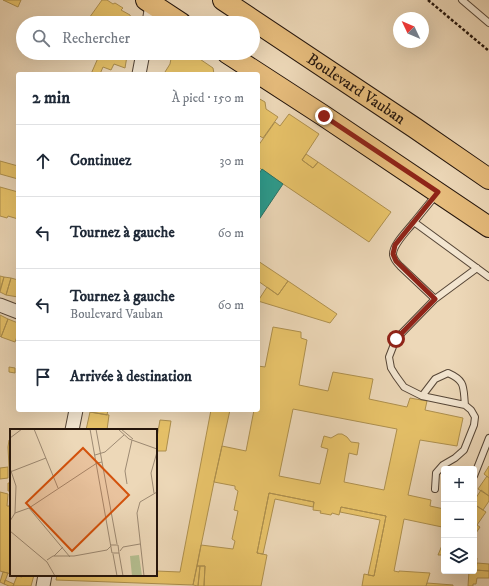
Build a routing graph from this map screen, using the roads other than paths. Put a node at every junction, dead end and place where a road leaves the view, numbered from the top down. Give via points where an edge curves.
1 (224, 0) edge
2 (462, 0) edge
3 (150, 7) edge
4 (167, 16) edge
5 (248, 16) edge
6 (489, 23) edge
7 (260, 24) edge
8 (142, 60) edge
9 (238, 60) edge
10 (139, 72) edge
11 (256, 72) edge
12 (260, 74) edge
13 (489, 179) edge
14 (438, 192) junction
15 (414, 222) junction
16 (489, 227) edge
17 (477, 268) junction
18 (489, 277) edge
19 (435, 299) junction
20 (0, 305) edge
21 (16, 311) edge
22 (422, 396) junction
23 (464, 405) junction
24 (76, 412) edge
25 (72, 429) edge
26 (489, 438) edge
27 (477, 468) edge
28 (435, 489) dead end
29 (45, 576) edge
30 (43, 586) edge

1 - 5 main road, Boulevard Vauban
2 - 6 lane
3 - 4 main road
7 - 13 main road, Boulevard Vauban
8 - 10 street
9 - 11 main road
12 - 14 main road
14 - 15 lane
14 - 16 main road
15 - 17 lane
15 - 19 lane via 395,245 393,254 400,266
17 - 18 lane
17 - 19 lane
19 - 22 lane via 396,339 390,357 391,368 404,387
20 - 21 street
22 - 23 lane
22 - 23 lane via 435,379 448,373 457,377 463,385
23 - 28 lane via 475,417 474,425 464,450 436,473
24 - 25 street
26 - 27 lane
29 - 30 street

